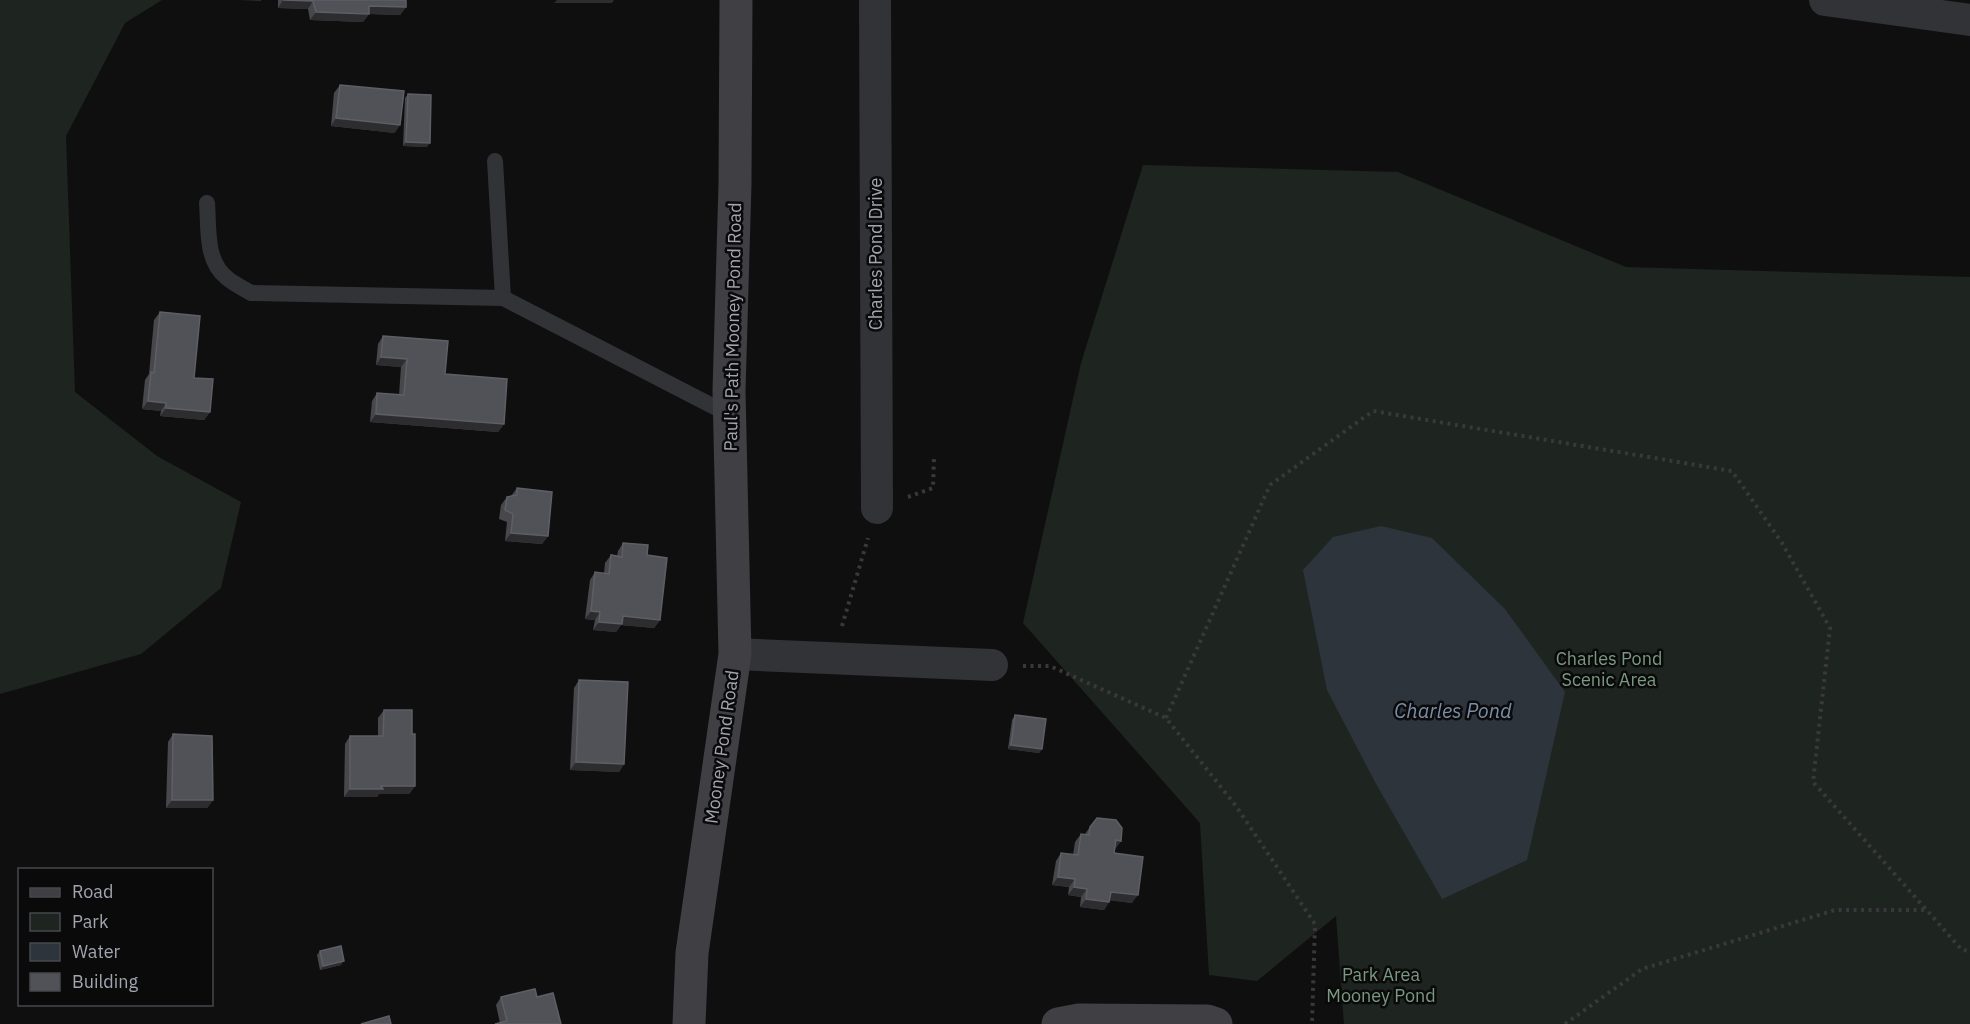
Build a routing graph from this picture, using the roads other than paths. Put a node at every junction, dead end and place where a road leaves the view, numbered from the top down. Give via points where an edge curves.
1 (736, 0) edge
2 (875, 0) edge
3 (1825, 0) edge
4 (1970, 21) edge
5 (495, 161) dead end
6 (207, 203) dead end
7 (503, 298) junction
8 (730, 415) junction
9 (877, 508) road end
10 (735, 654) junction
11 (992, 665) road end
12 (689, 1024) edge
13 (1058, 1024) edge
14 (1216, 1024) edge

1 - 8 street, Paul's Path Mooney Pond Road
2 - 9 street, Charles Pond Drive
3 - 4 street
5 - 7 lane
6 - 7 lane via 215,264 226,278 251,293
7 - 8 lane
8 - 10 street, Paul's Path Mooney Pond Road
10 - 11 street, Mooney Pond Road
10 - 12 street, Mooney Pond Road via 692,953
13 - 14 street via 1079,1020

